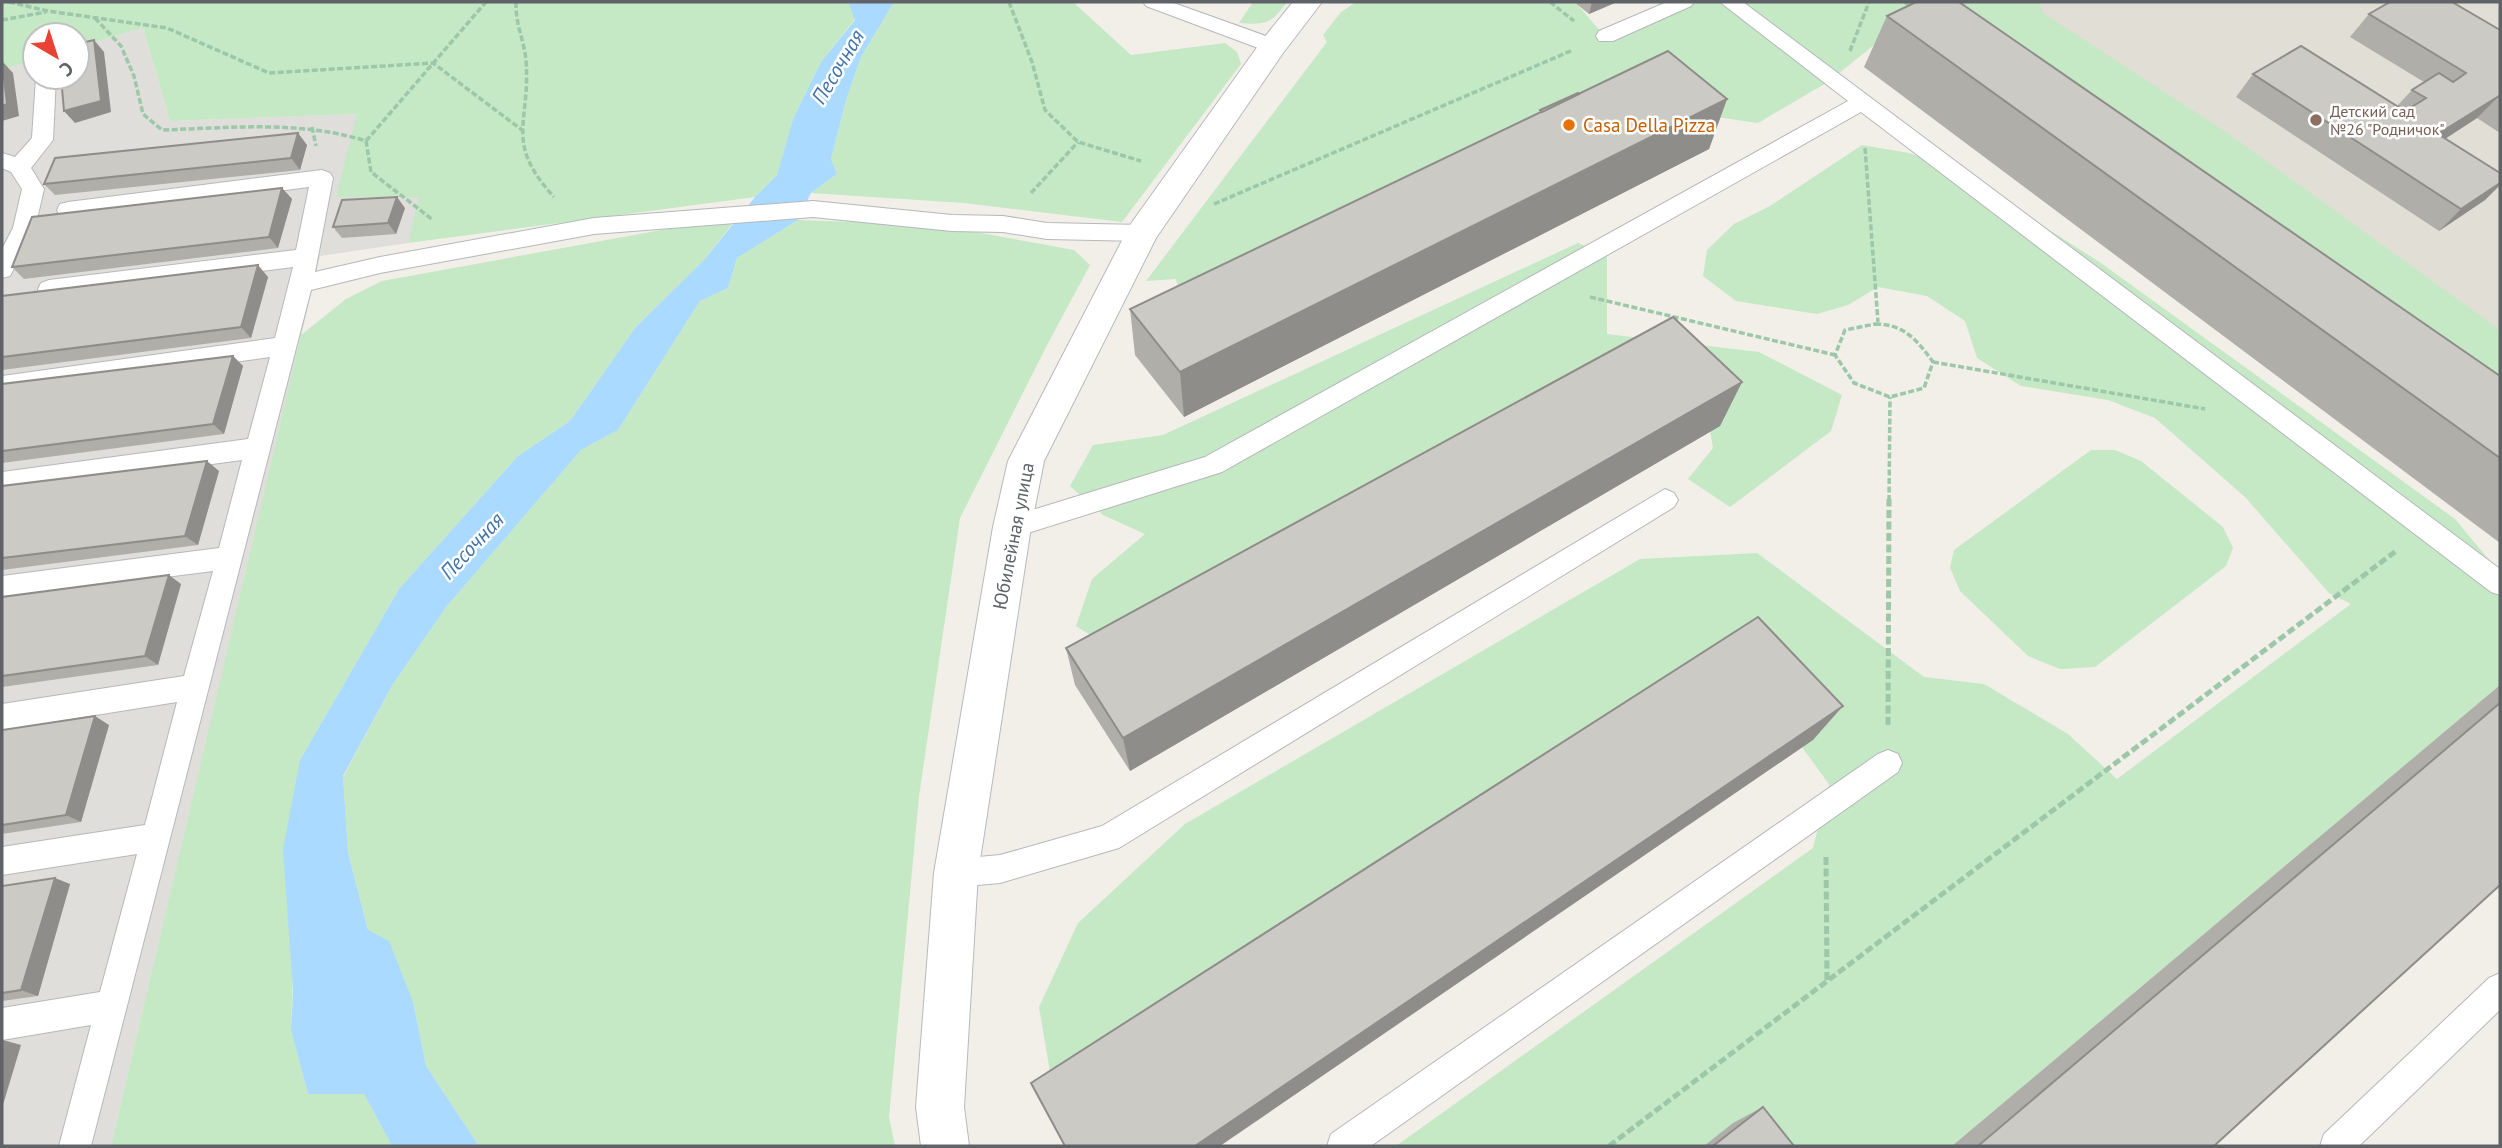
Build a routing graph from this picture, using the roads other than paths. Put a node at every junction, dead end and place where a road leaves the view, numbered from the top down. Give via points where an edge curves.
1 (1153, 2) edge
2 (1308, 2) edge
3 (1684, 2) edge
4 (1730, 2) edge
5 (1601, 38) road end
6 (1273, 46) junction
7 (45, 91) edge
8 (1861, 103) junction
9 (10, 163) edge
10 (68, 210) edge
11 (1142, 233) junction
12 (2, 270) edge
13 (304, 270) junction
14 (49, 289) edge
15 (284, 346) junction
16 (5, 384) edge
17 (258, 448) junction
18 (2, 482) edge
19 (1665, 500) dead end
20 (1012, 527) junction
21 (229, 558) junction
22 (2500, 584) edge
23 (2, 587) edge
24 (195, 687) junction
25 (2, 717) edge
26 (1888, 763) road end
27 (156, 837) junction
28 (2, 861) edge
29 (956, 873) junction
30 (2500, 989) edge
31 (111, 1006) junction
32 (2, 1024) edge
33 (75, 1146) edge
34 (945, 1146) edge
35 (1343, 1146) edge
36 (2336, 1146) edge

1 - 6 lane
2 - 6 street, Юбилейная улица
3 - 5 lane
4 - 8 lane
6 - 11 street, Юбилейная улица
7 - 9 lane via 42,140
8 - 20 lane via 1213,465
8 - 22 lane
9 - 12 lane via 33,189 24,228
10 - 13 lane via 322,178
11 - 13 lane via 1047,231 813,209 594,226 380,265
11 - 20 street, Юбилейная улица via 1026,461
13 - 14 lane
13 - 15 lane
15 - 16 lane
15 - 17 lane
17 - 18 lane
17 - 21 lane
19 - 29 lane via 1109,838 1000,869
20 - 29 street, Юбилейная улица
21 - 23 lane
21 - 24 lane
24 - 25 lane
24 - 27 lane
26 - 35 lane
27 - 28 lane
27 - 31 lane
29 - 34 street, Юбилейная улица via 940,1107
30 - 36 lane
31 - 32 lane
31 - 33 lane

